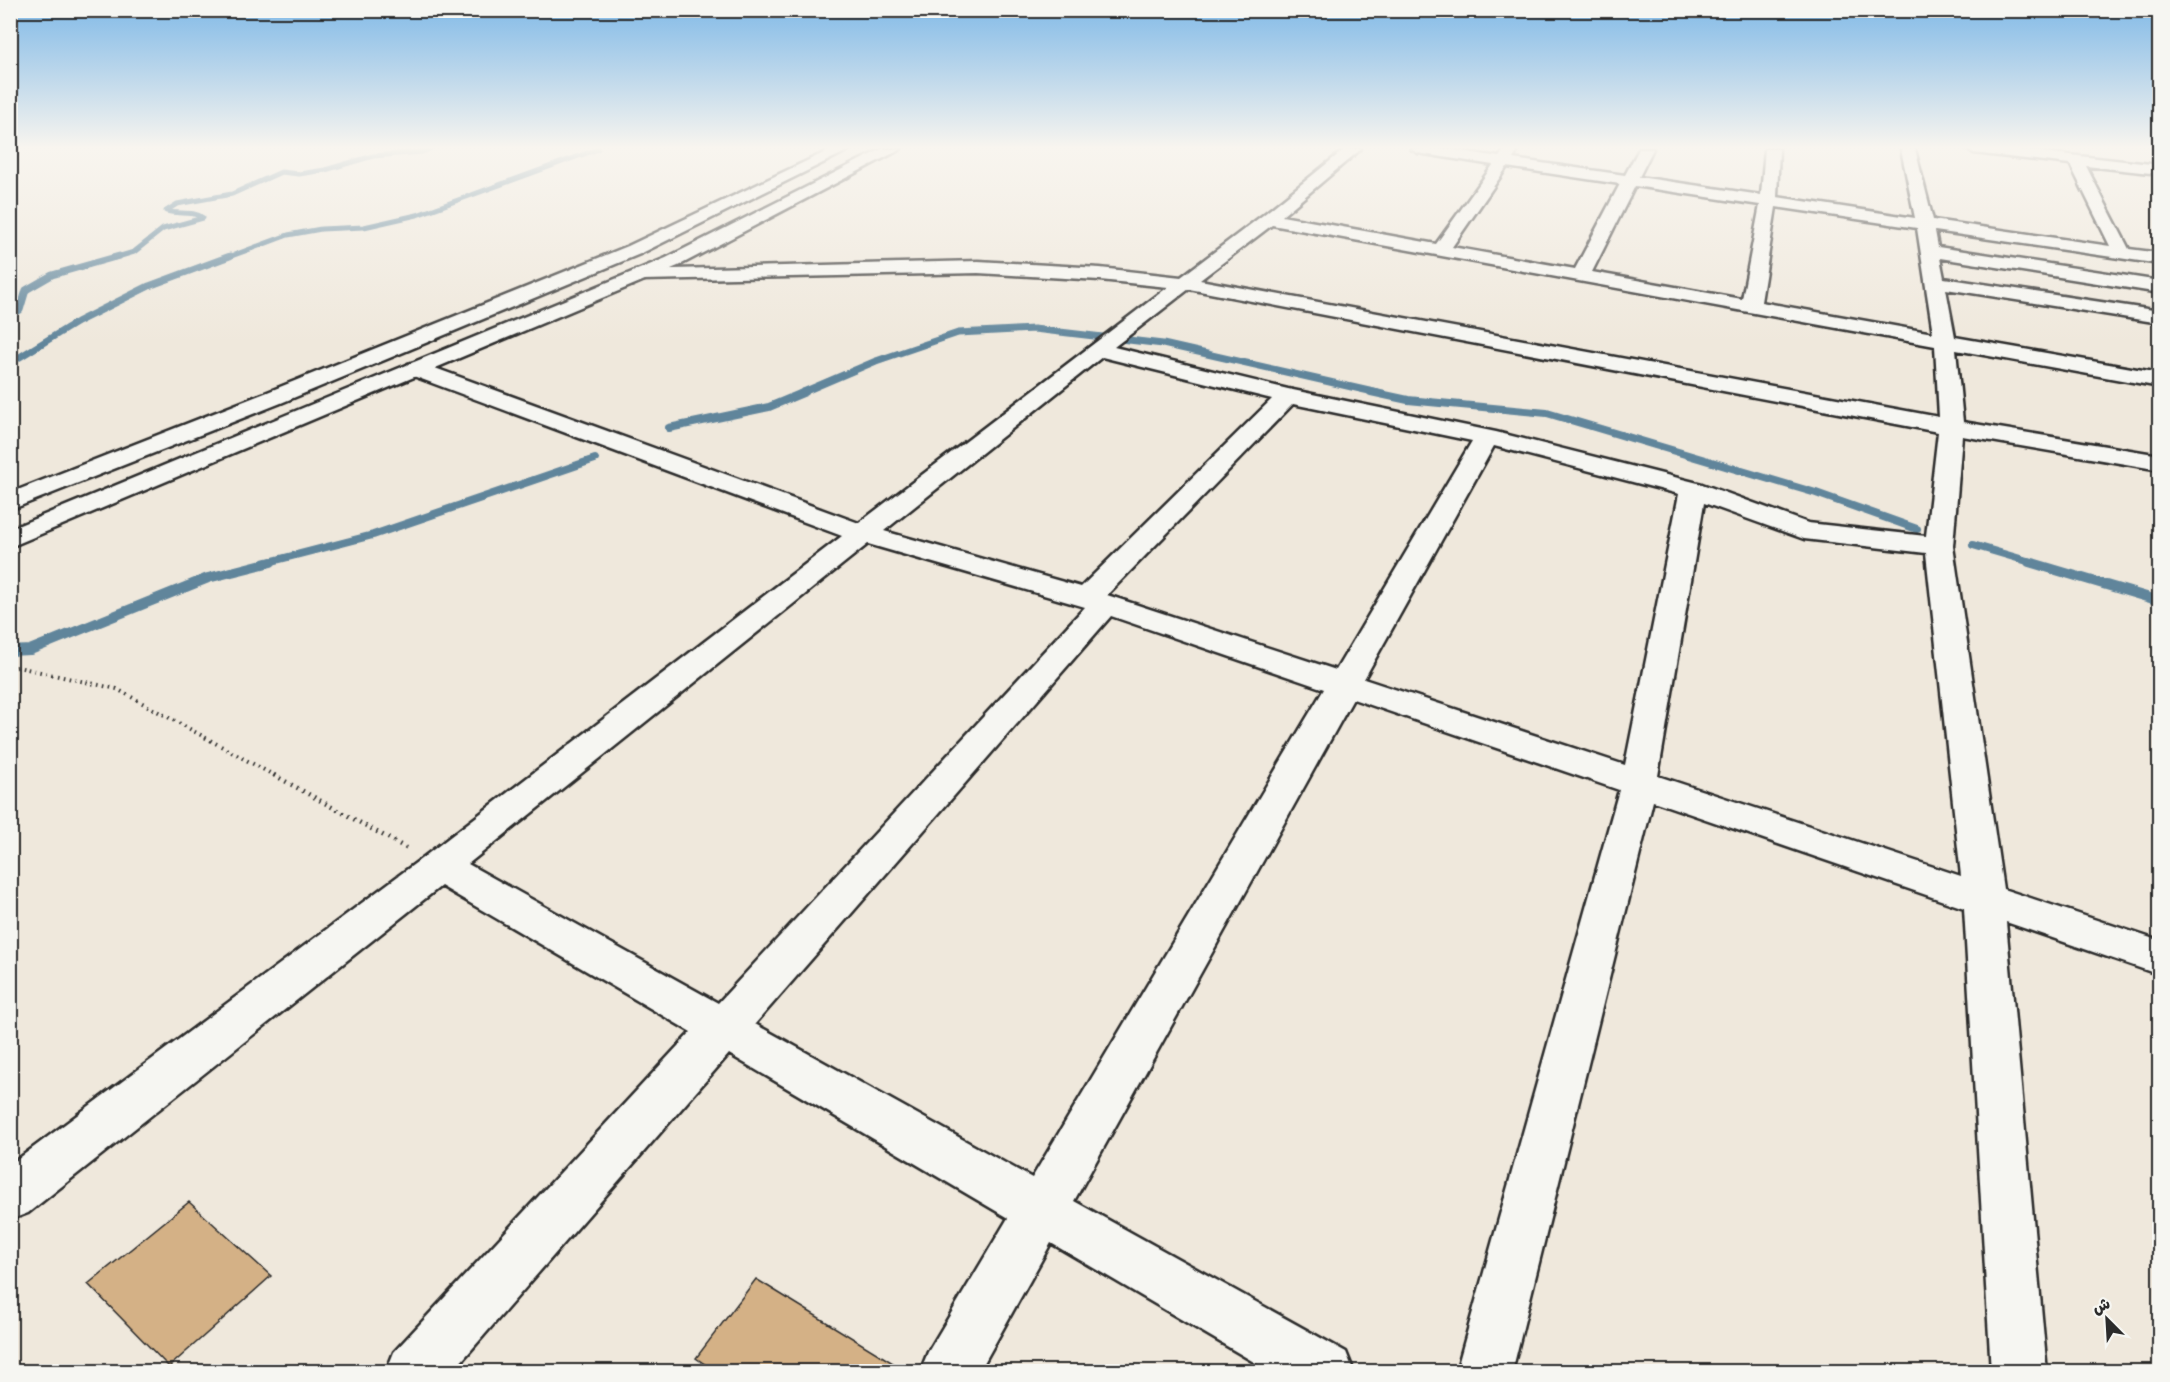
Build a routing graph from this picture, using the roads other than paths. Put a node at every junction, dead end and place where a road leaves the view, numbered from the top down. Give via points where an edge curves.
1 (712, 213) edge
2 (767, 213) edge
3 (1276, 213) edge
4 (1466, 213) edge
5 (1614, 213) edge
6 (1767, 213) edge
7 (1854, 213) edge
8 (1923, 213) edge
9 (2101, 213) edge
10 (1269, 219) junction
11 (1925, 224) junction
12 (1440, 250) junction
13 (1930, 251) junction
14 (2121, 253) junction
15 (2159, 260) edge
16 (642, 274) junction
17 (1581, 275) junction
18 (1935, 282) junction
19 (1185, 283) junction
20 (2160, 287) edge
21 (1751, 305) junction
22 (2160, 317) edge
23 (1945, 340) junction
24 (1109, 341) junction
25 (416, 369) junction
26 (2160, 380) edge
27 (1288, 396) junction
28 (1951, 427) junction
29 (1487, 437) junction
30 (2160, 463) edge
31 (1693, 490) junction
32 (10, 502) edge
33 (863, 534) junction
34 (10, 539) edge
35 (1939, 546) junction
36 (1096, 601) junction
37 (1346, 685) junction
38 (1639, 783) junction
39 (439, 866) junction
40 (1984, 898) junction
41 (2160, 958) edge
42 (723, 1027) junction
43 (10, 1196) edge
44 (1042, 1209) junction
45 (414, 1371) edge
46 (948, 1371) edge
47 (1326, 1371) edge
48 (1484, 1371) edge
49 (2019, 1371) edge

1 - 32 street via 634,250
2 - 16 street
3 - 10 street
4 - 12 street
5 - 17 street
6 - 21 street
7 - 11 street
8 - 11 street
9 - 14 street
10 - 12 street
10 - 19 street
11 - 13 street
11 - 14 street
12 - 17 street
13 - 18 street
13 - 20 street
14 - 15 street
16 - 19 street via 978,267
16 - 25 street
17 - 21 street
18 - 22 street
18 - 23 street
19 - 24 street
19 - 28 street
21 - 23 street
23 - 26 street
23 - 28 street
24 - 27 street
24 - 33 street
25 - 33 street
25 - 34 street
27 - 29 street
27 - 36 street
28 - 30 street
28 - 35 street
29 - 31 street
29 - 37 street
31 - 35 street via 1804,531
31 - 38 street
33 - 36 street
33 - 39 street
35 - 40 street
36 - 37 street
36 - 42 street
37 - 38 street
37 - 44 street
38 - 40 street
38 - 48 street
39 - 42 street
39 - 43 street
40 - 41 street
40 - 49 street
42 - 44 street
42 - 45 street
44 - 46 street
44 - 47 street

